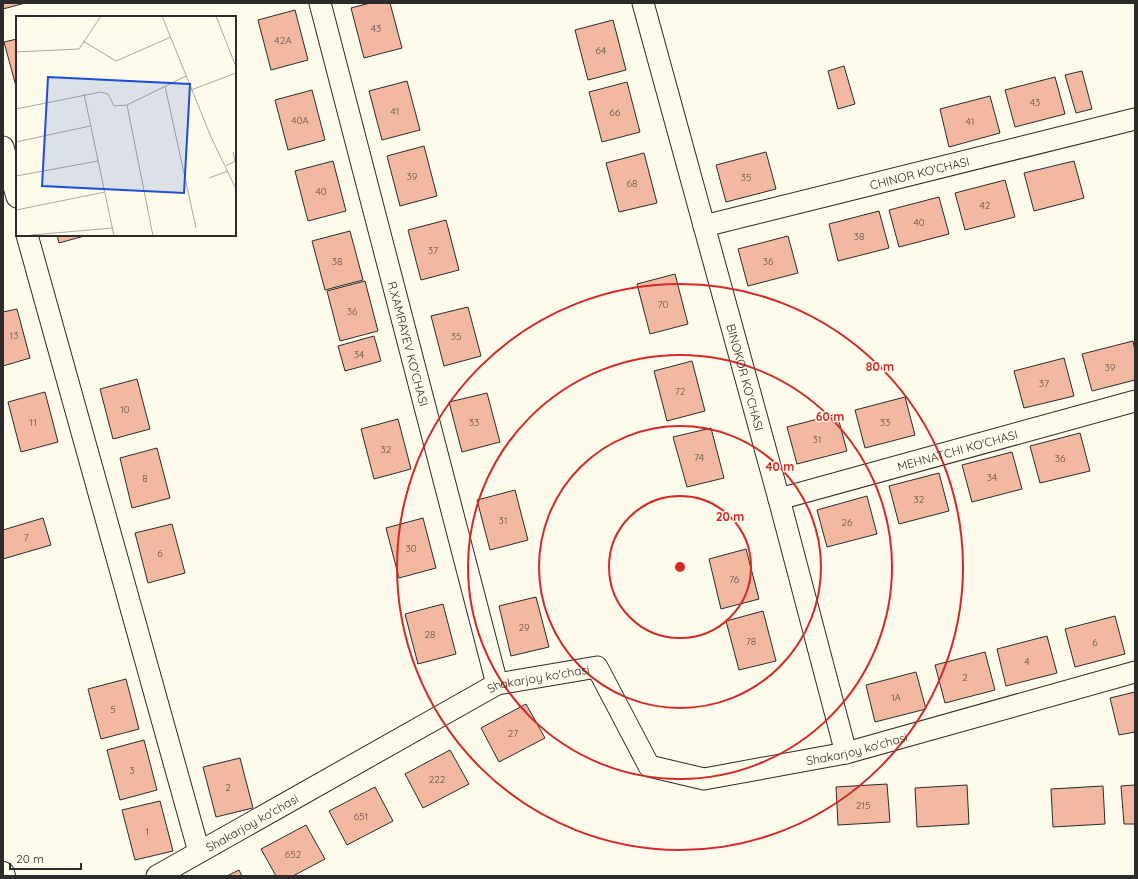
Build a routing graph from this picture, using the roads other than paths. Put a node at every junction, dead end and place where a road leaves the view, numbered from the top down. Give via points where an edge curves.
1 (320, 3) edge
2 (643, 3) edge
3 (1135, 119) edge
4 (3, 147) edge
5 (16, 193) edge
6 (704, 226) junction
7 (28, 236) edge
8 (1135, 401) edge
9 (779, 499) junction
10 (1135, 672) edge
11 (497, 684) junction
12 (846, 752) junction
13 (199, 852) junction
14 (157, 876) edge

1 - 11 street, R.XAMRAYEV KO'CHASI
2 - 6 street, BINOKOR KO'CHASI
3 - 6 street, CHINOR KO'CHASI
4 - 5 street
6 - 9 street, BINOKOR KO'CHASI
7 - 13 street
8 - 9 street, MEHNATCHI KO'CHASI
9 - 12 street, BINOKOR KO'CHASI
10 - 12 street, Shakarjoy ko'chasi
11 - 12 street, Shakarjoy ko'chasi via 597,666 649,766 704,779
11 - 13 street, Shakarjoy ko'chasi
13 - 14 street, Shakarjoy ko'chasi

